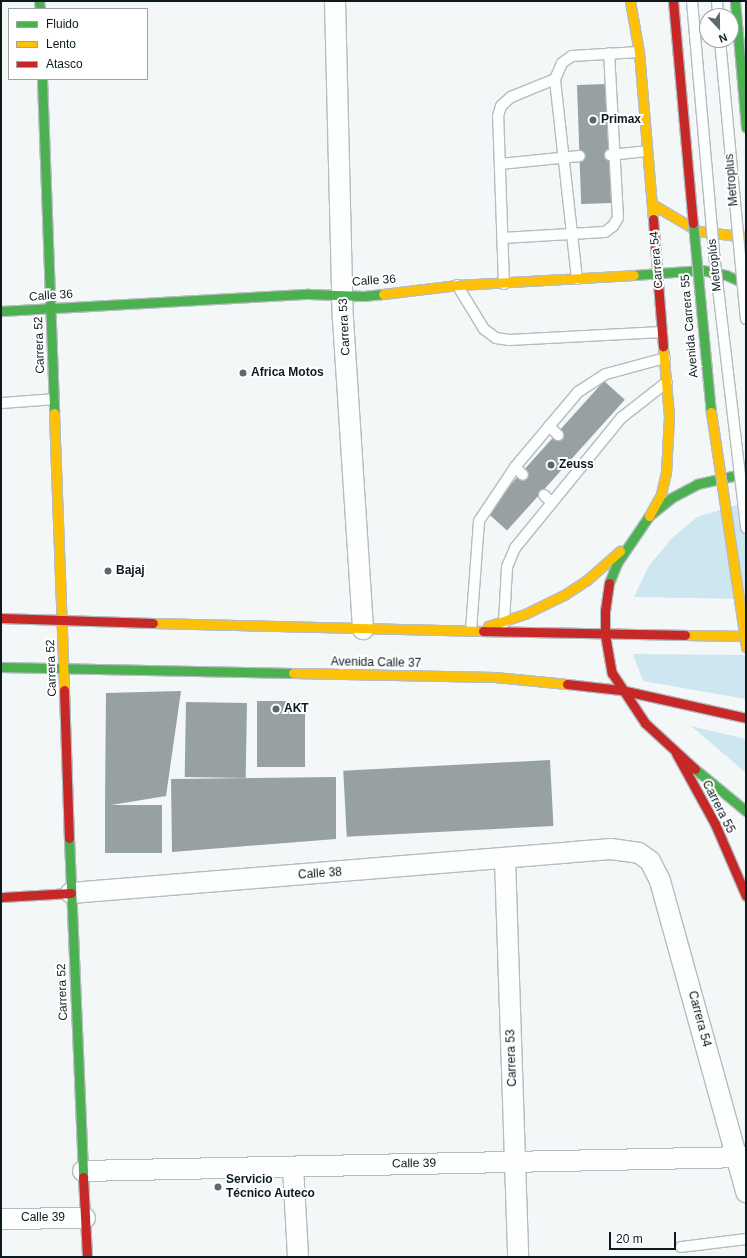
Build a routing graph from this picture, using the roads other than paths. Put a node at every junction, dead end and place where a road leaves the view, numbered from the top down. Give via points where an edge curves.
1 (334, 1) edge
2 (630, 1) edge
3 (673, 1) edge
4 (692, 1) edge
5 (735, 1) edge
6 (721, 48) edge
7 (639, 52) junction
8 (609, 53) junction
9 (556, 79) junction
10 (42, 80) edge
11 (746, 128) edge
12 (647, 151) junction
13 (612, 155) junction
14 (580, 156) dead end
15 (564, 157) junction
16 (500, 164) junction
17 (652, 204) junction
18 (572, 235) junction
19 (746, 237) edge
20 (502, 238) junction
21 (658, 274) junction
22 (577, 279) junction
23 (504, 284) junction
24 (746, 284) edge
25 (457, 285) junction
26 (343, 295) junction
27 (51, 309) junction
28 (1, 311) edge
29 (746, 319) edge
30 (662, 332) junction
31 (665, 358) junction
32 (667, 382) junction
33 (54, 399) junction
34 (1, 403) edge
35 (549, 426) junction
36 (558, 435) dead end
37 (515, 467) junction
38 (746, 474) edge
39 (523, 475) dead end
40 (544, 495) dead end
41 (552, 503) junction
42 (649, 516) junction
43 (746, 528) edge
44 (627, 545) junction
45 (1, 618) edge
46 (63, 619) junction
47 (504, 622) junction
48 (363, 629) junction
49 (471, 630) junction
50 (504, 632) junction
51 (605, 635) junction
52 (746, 636) edge
53 (746, 648) edge
54 (1, 667) edge
55 (64, 669) junction
56 (621, 690) junction
57 (746, 718) edge
58 (675, 752) junction
59 (746, 811) edge
60 (639, 853) joint
61 (505, 859) junction
62 (71, 893) junction
63 (746, 896) edge
64 (1, 897) edge
65 (741, 1158) edge
66 (516, 1162) junction
67 (293, 1167) junction
68 (83, 1171) junction
69 (746, 1192) edge
70 (85, 1218) junction
71 (1, 1219) edge
72 (746, 1239) edge
73 (681, 1247) dead end
74 (87, 1257) edge
75 (298, 1257) edge
76 (518, 1257) edge

1 - 26 street, Carrera 53
2 - 7 main road, Carrera 54
3 - 53 main road, Avenida Carrera 55, bridge via 710,405
4 - 43 lane, Metroplús, bridge via 714,254
5 - 11 main road
6 - 29 lane, Metroplus, bridge
7 - 8 lane
7 - 12 main road, Carrera 54
8 - 9 lane via 572,56 562,63
8 - 13 lane
9 - 15 lane
9 - 16 lane via 511,97 501,106 498,116
10 - 27 main road, Carrera 52
12 - 13 lane
12 - 17 main road, Carrera 54
13 - 18 lane via 618,218 605,232
14 - 15 lane
15 - 16 lane
15 - 18 lane
16 - 20 lane
17 - 19 main road via 698,231
17 - 21 main road, Carrera 54
18 - 20 lane
18 - 22 lane
20 - 23 lane
21 - 22 main road, Calle 36
21 - 24 main road, Calle 36 via 702,270 726,275
21 - 30 main road, Carrera 54
22 - 23 main road, Calle 36
23 - 25 main road, Calle 36
25 - 26 main road, Calle 36 via 364,296
25 - 30 lane via 484,329 496,338 509,340
26 - 27 main road, Calle 36 via 309,294
26 - 48 street, Carrera 53
27 - 28 main road, Calle 36
27 - 33 main road, Carrera 52
30 - 31 main road, Carrera 54
31 - 32 main road, Carrera 54
31 - 35 lane via 606,374 578,392
32 - 41 lane via 621,418 582,458
32 - 42 main road, Carrera 54 via 669,455 661,494
33 - 34 lane
33 - 46 main road, Carrera 52
35 - 36 lane
35 - 37 lane
37 - 39 lane
37 - 49 lane via 479,521
38 - 42 main road via 697,484 671,498
40 - 41 lane
41 - 47 lane via 515,548 507,567
42 - 44 main road
44 - 47 main road via 564,595
44 - 51 main road via 610,580 605,611
45 - 46 main road
46 - 48 main road
46 - 55 main road, Carrera 52
47 - 49 main road
47 - 50 lane
48 - 49 main road
49 - 50 main road
50 - 51 main road
51 - 52 main road
51 - 56 main road via 612,674
54 - 55 main road, Avenida Calle 37
55 - 56 main road, Avenida Calle 37 via 495,677
55 - 62 main road, Carrera 52
56 - 57 main road, Avenida Calle 37
56 - 58 main road via 645,723
58 - 59 main road
58 - 63 main road, Carrera 55 via 714,824
60 - 61 street, Calle 38 via 611,849
60 - 65 street, Carrera 54 via 650,861 660,880
61 - 62 street, Calle 38
61 - 66 street, Carrera 53
62 - 64 main road, Calle 38
62 - 68 main road, Carrera 52
65 - 66 street, Calle 39
65 - 69 street, Carrera 54
66 - 67 street, Calle 39
66 - 76 street, Carrera 53
67 - 68 street, Calle 39
67 - 75 street
68 - 70 main road, Carrera 52
70 - 71 street, Calle 39
70 - 74 main road, Carrera 52
72 - 73 lane

